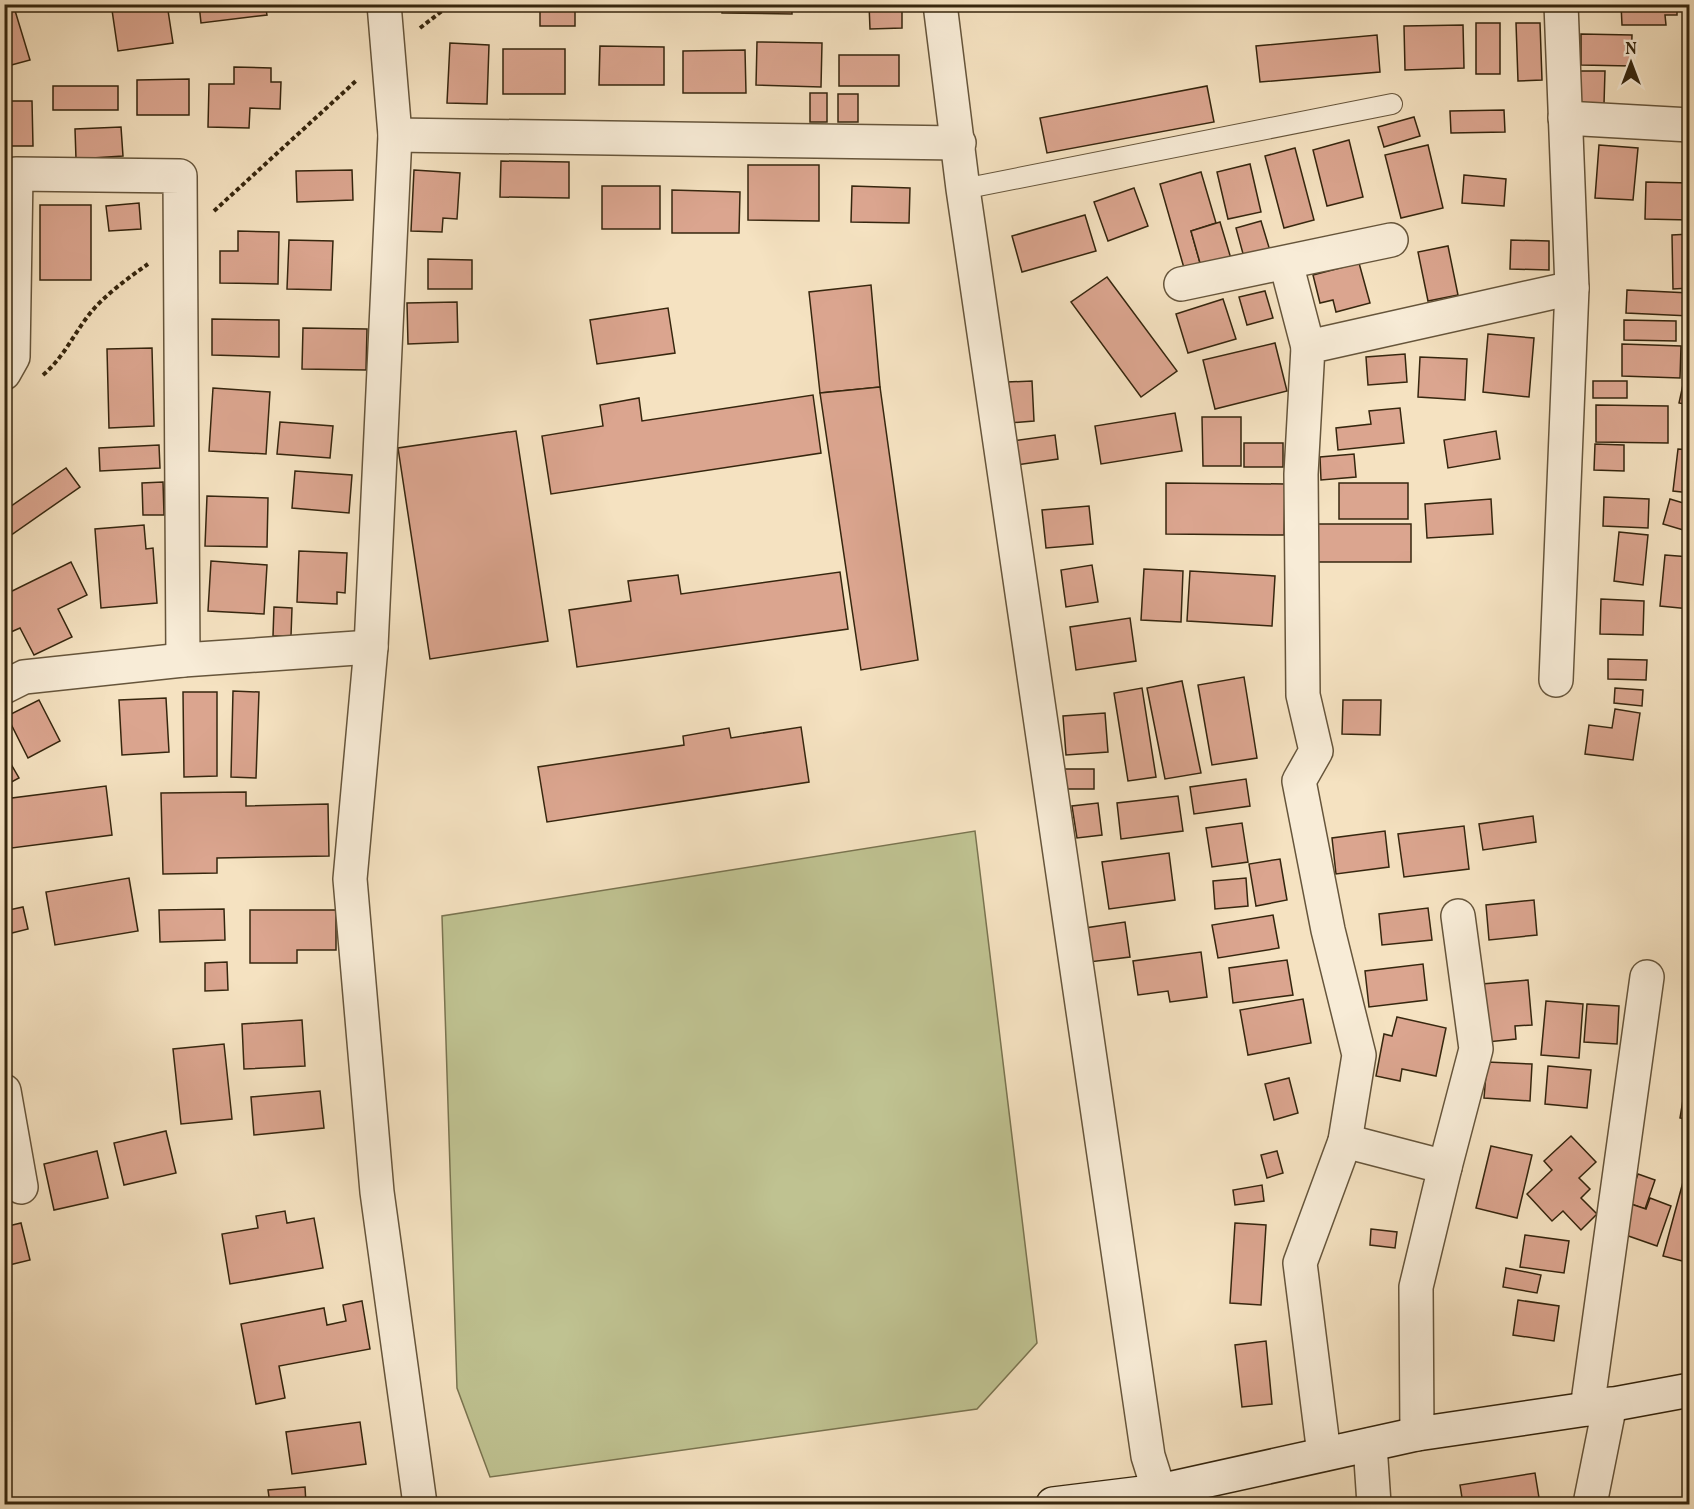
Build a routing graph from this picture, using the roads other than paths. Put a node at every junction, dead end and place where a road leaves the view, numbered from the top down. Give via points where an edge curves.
1 (384, 4) edge
2 (940, 4) edge
3 (1561, 4) edge
4 (1392, 104) dead end
5 (1565, 118) junction
6 (1689, 125) edge
7 (394, 135) junction
8 (959, 143) junction
9 (963, 189) junction
10 (1391, 240) dead end
11 (1286, 262) junction
12 (1181, 284) dead end
13 (1572, 288) junction
14 (1308, 347) junction
15 (4, 373) edge
16 (371, 647) junction
17 (183, 660) junction
18 (1556, 680) dead end
19 (4, 687) edge
20 (1458, 916) dead end
21 (1647, 977) dead end
22 (4, 1091) edge
23 (1345, 1141) junction
24 (1445, 1167) junction
25 (21, 1187) dead end
26 (1689, 1390) edge
27 (1598, 1406) junction
28 (1417, 1434) junction
29 (1370, 1446) junction
30 (1324, 1454) junction
31 (1161, 1498) edge
32 (420, 1504) edge
33 (1053, 1504) edge
34 (1374, 1504) edge
35 (1590, 1504) edge

1 - 7 street
2 - 8 street
3 - 5 street
4 - 9 lane
5 - 6 street
5 - 13 street
7 - 8 street
7 - 16 street
8 - 9 street
9 - 31 street via 1148,1456
10 - 11 street
11 - 12 street
11 - 14 street
13 - 14 street
13 - 18 street
14 - 23 street via 1300,474 1303,695 1316,751 1299,781 1328,930 1359,1054
15 - 17 street via 13,357 16,174 180,176
16 - 17 street
16 - 32 street via 350,879 377,1192
17 - 19 street via 24,677
20 - 24 street via 1476,1050
21 - 27 street
22 - 25 street
23 - 24 street
23 - 30 street via 1300,1263
24 - 28 street via 1416,1287
26 - 27 street
27 - 28 street
27 - 35 street
28 - 29 street
29 - 30 street
29 - 34 street
30 - 31 street
31 - 33 street

